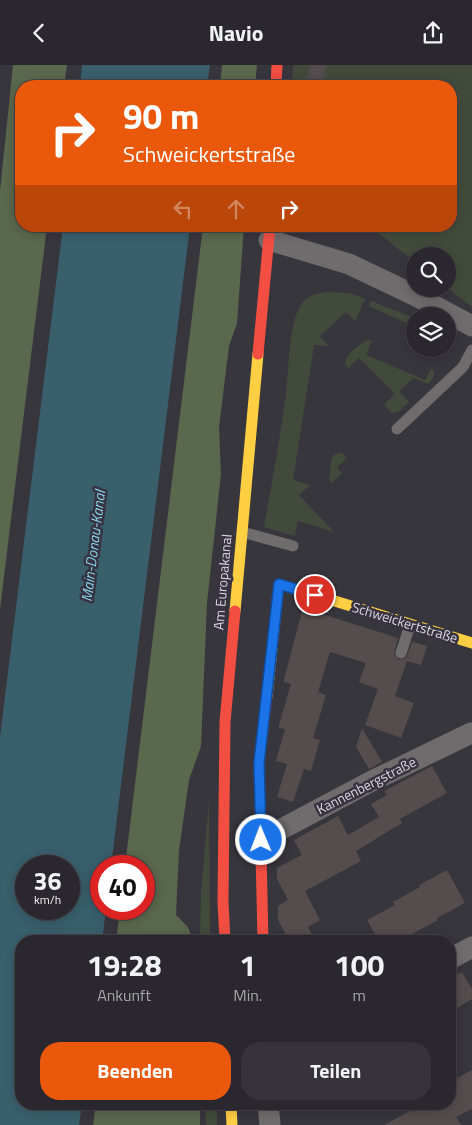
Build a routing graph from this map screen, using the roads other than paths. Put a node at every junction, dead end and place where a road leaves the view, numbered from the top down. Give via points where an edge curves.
1 (277, 65) edge
2 (276, 80) edge
3 (270, 233) edge
4 (472, 326) edge
5 (472, 350) edge
6 (396, 429) dead end
7 (242, 533) junction
8 (293, 547) dead end
9 (410, 625) junction
10 (472, 643) edge
11 (401, 653) dead end
12 (472, 738) edge
13 (261, 840) junction
14 (225, 935) edge
15 (263, 935) edge
16 (472, 947) edge
17 (456, 956) edge
18 (231, 1110) edge
19 (269, 1110) edge
20 (232, 1125) edge
21 (270, 1125) edge

1 - 2 main road
3 - 4 street via 349,264
3 - 7 main road, Am Europakanal
5 - 6 lane via 463,367
7 - 8 lane
7 - 14 main road, Am Europakanal via 225,721
9 - 10 main road, Schweickertstraße
9 - 11 lane
9 - 13 main road, Schweickertstraße via 279,584 259,763
12 - 13 street, Kannenbergstraße via 370,782
13 - 15 main road, Schweickertstraße
16 - 17 street
18 - 20 main road
19 - 21 street

